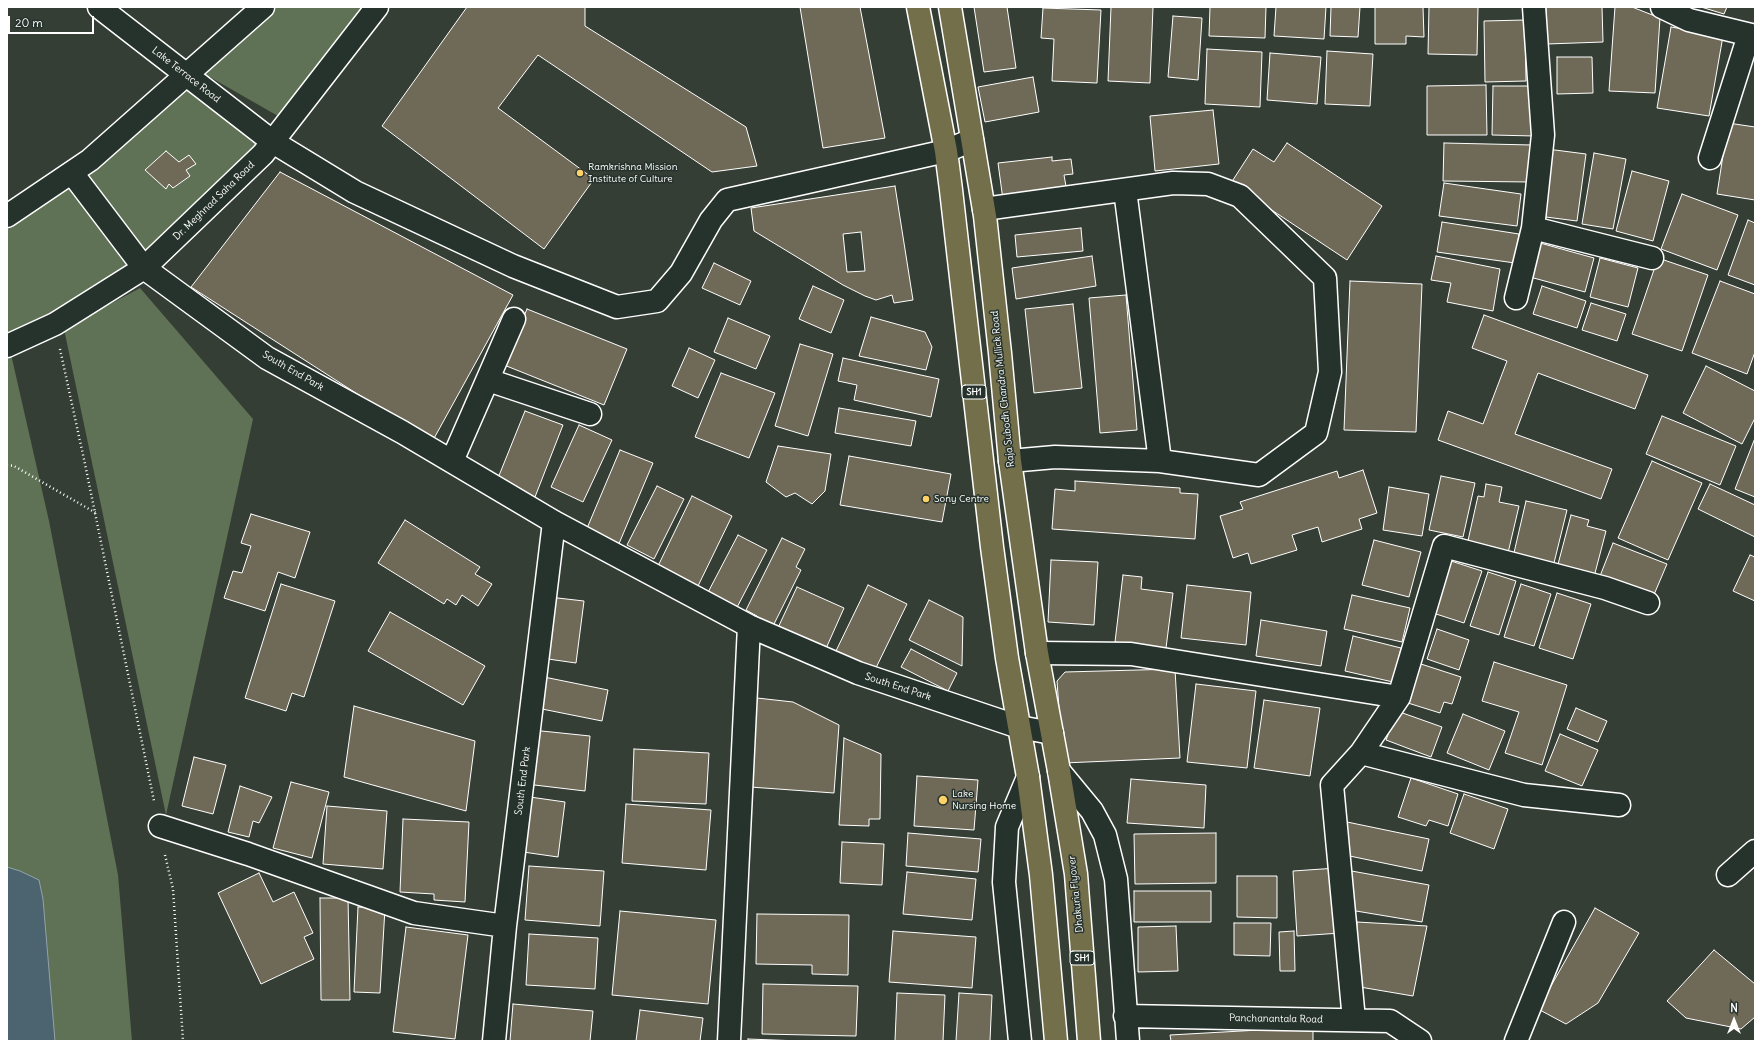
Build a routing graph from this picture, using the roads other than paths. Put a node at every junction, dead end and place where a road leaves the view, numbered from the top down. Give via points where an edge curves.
1 (99, 7) edge
2 (263, 7) edge
3 (378, 7) edge
4 (918, 7) edge
5 (950, 7) edge
6 (1534, 7) edge
7 (1662, 7) edge
8 (1752, 35) edge
9 (186, 76) junction
10 (972, 140) junction
11 (273, 142) junction
12 (946, 152) junction
13 (1710, 158) dead end
14 (72, 173) junction
15 (1125, 190) junction
16 (984, 209) junction
17 (7, 216) edge
18 (1533, 228) junction
19 (1652, 258) dead end
20 (144, 268) junction
21 (1516, 298) dead end
22 (514, 320) dead end
23 (7, 346) edge
24 (488, 380) junction
25 (590, 414) dead end
26 (452, 461) junction
27 (1010, 461) junction
28 (1160, 461) junction
29 (554, 522) junction
30 (1648, 603) dead end
31 (749, 626) junction
32 (1037, 653) junction
33 (1400, 697) junction
34 (1019, 727) junction
35 (1052, 733) junction
36 (1361, 753) junction
37 (1059, 771) junction
38 (1028, 776) junction
39 (1619, 804) dead end
40 (160, 826) road end
41 (1755, 851) edge
42 (1728, 875) dead end
43 (1564, 922) dead end
44 (505, 926) junction
45 (1125, 1016) junction
46 (1354, 1020) junction
47 (494, 1041) edge
48 (729, 1041) edge
49 (1020, 1041) edge
50 (1056, 1041) edge
51 (1089, 1041) edge
52 (1128, 1041) edge
53 (1420, 1041) edge
54 (1516, 1041) edge

1 - 9 street, Lake Terrace Road
2 - 9 street
3 - 11 street, Dr. Meghnad Saha Road
4 - 12 main road, SH1
5 - 10 main road, Raja Subodh Chandra Mullick Road / SH1
6 - 18 street via 1543,135
7 - 8 street via 1689,20
8 - 13 street
9 - 11 street, Lake Terrace Road
9 - 14 street
10 - 12 street, Lake Terrace Road
10 - 16 main road, Raja Subodh Chandra Mullick Road / SH1
11 - 12 street, Lake Terrace Road via 355,192 513,266 617,307 657,301 681,273 711,220 727,200
11 - 20 street, Dr. Meghnad Saha Road
12 - 34 main road, SH1 via 992,547
14 - 17 street
14 - 20 street, South End Park
15 - 16 street
15 - 28 street
15 - 28 street via 1173,183 1208,184 1240,196 1325,278 1330,372 1316,433 1259,475
16 - 27 main road, Raja Subodh Chandra Mullick Road / SH1
18 - 19 street
18 - 21 street
20 - 23 street, Dr. Meghnad Saha Road via 55,324
20 - 26 street, South End Park via 267,358
22 - 24 street
24 - 25 street
24 - 26 street
26 - 29 street, South End Park
27 - 28 street via 1055,457
27 - 32 main road, Raja Subodh Chandra Mullick Road / SH1
29 - 31 street, South End Park
29 - 44 street, South End Park
30 - 33 street via 1604,588 1444,546
31 - 34 street, South End Park via 858,673
31 - 48 street
32 - 33 street via 1131,654
32 - 35 main road, Raja Subodh Chandra Mullick Road / SH1
33 - 36 street
34 - 35 street, South End Park
34 - 38 main road, SH1
35 - 37 main road, Raja Subodh Chandra Mullick Road / SH1
36 - 39 street via 1524,795
36 - 46 street via 1332,785
37 - 45 street via 1092,811 1105,835 1116,880
37 - 51 main road, Dhakuria Flyover / SH1 via 1076,874
38 - 49 street via 1008,827 1004,882
38 - 50 main road, SH1 via 1041,875
40 - 44 street via 248,854 414,913
41 - 42 street
43 - 54 street
44 - 47 street, South End Park
45 - 46 street, Panchanantala Road
45 - 52 street
46 - 53 street, Panchanantala Road via 1390,1021

